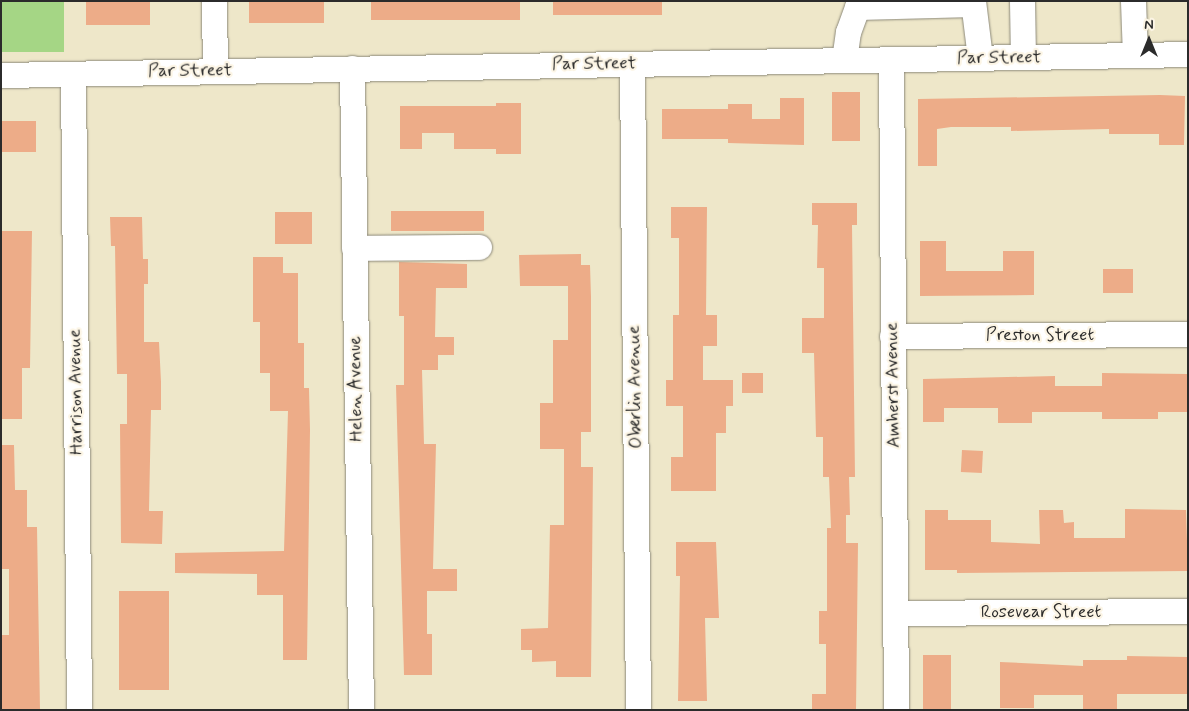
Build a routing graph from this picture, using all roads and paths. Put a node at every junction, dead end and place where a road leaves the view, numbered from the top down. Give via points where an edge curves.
1 (214, 1) edge
2 (1022, 1) edge
3 (1133, 1) edge
4 (973, 3) edge
5 (858, 4) edge
6 (1188, 54) edge
7 (1135, 55) junction
8 (1023, 57) junction
9 (980, 58) junction
10 (844, 60) junction
11 (891, 60) junction
12 (632, 64) junction
13 (352, 68) junction
14 (215, 70) junction
15 (73, 74) junction
16 (1, 75) edge
17 (479, 247) dead end
18 (354, 248) junction
19 (1188, 334) edge
20 (892, 336) junction
21 (1188, 611) edge
22 (895, 613) junction
23 (79, 710) edge
24 (361, 710) edge
25 (638, 710) edge
26 (896, 710) edge

1 - 14 street
2 - 8 street
3 - 7 street
4 - 5 street
4 - 9 street
5 - 10 street via 848,32
6 - 7 street, Par Street
7 - 8 street, Par Street
8 - 9 street, Par Street
9 - 11 street, Par Street
10 - 11 street, Par Street
10 - 12 street, Par Street
11 - 20 street, Amherst Avenue
12 - 13 street, Par Street
12 - 25 street, Oberlin Avenue
13 - 14 street, Par Street
13 - 18 street, Helen Avenue
14 - 15 street, Par Street
15 - 16 street, Par Street
15 - 23 street, Harrison Avenue
17 - 18 street
18 - 24 street, Helen Avenue
19 - 20 street, Preston Street
20 - 22 street, Amherst Avenue
21 - 22 street, Rosevear Street
22 - 26 street, Amherst Avenue

